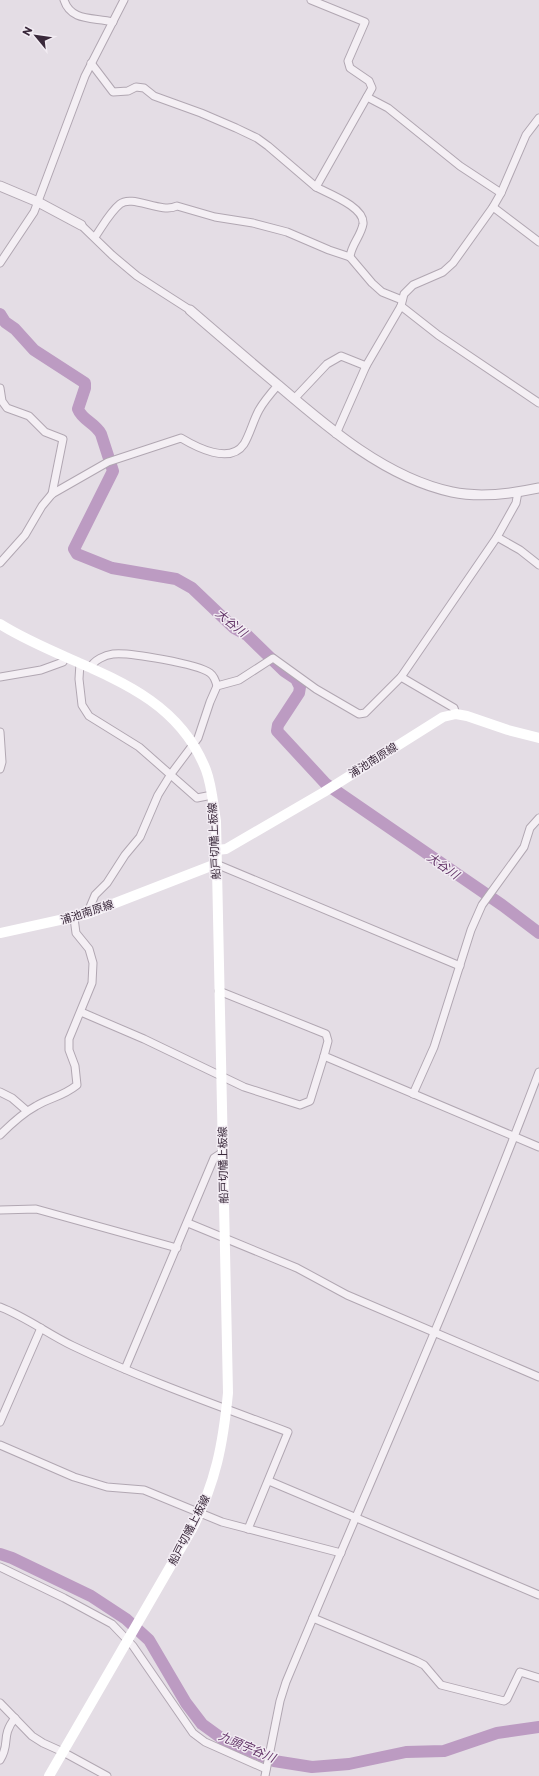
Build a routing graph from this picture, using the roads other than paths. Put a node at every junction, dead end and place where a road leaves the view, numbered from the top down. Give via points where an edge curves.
1 (64, 0) edge
2 (124, 0) edge
3 (311, 0) edge
4 (113, 22) junction
5 (91, 63) junction
6 (367, 97) junction
7 (539, 118) edge
8 (0, 186) edge
9 (316, 187) junction
10 (501, 193) junction
11 (38, 202) junction
12 (493, 207) junction
13 (81, 225) joint
14 (95, 237) junction
15 (539, 242) edge
16 (350, 257) junction
17 (0, 263) edge
18 (402, 303) junction
19 (190, 310) joint
20 (366, 366) junction
21 (278, 385) junction
22 (0, 388) edge
23 (294, 399) junction
24 (539, 403) edge
25 (336, 434) junction
26 (539, 488) edge
27 (518, 492) junction
28 (52, 494) junction
29 (497, 536) junction
30 (0, 563) edge
31 (539, 565) edge
32 (0, 624) edge
33 (66, 657) junction
34 (80, 663) junction
35 (90, 668) junction
36 (0, 677) edge
37 (401, 677) junction
38 (217, 686) junction
39 (456, 714) junction
40 (0, 732) edge
41 (539, 738) edge
42 (194, 746) junction
43 (0, 769) edge
44 (171, 774) junction
45 (212, 795) junction
46 (539, 818) edge
47 (217, 850) junction
48 (216, 864) junction
49 (87, 914) junction
50 (74, 918) junction
51 (0, 933) edge
52 (460, 966) junction
53 (219, 991) junction
54 (81, 1012) junction
55 (324, 1056) junction
56 (539, 1072) edge
57 (222, 1077) junction
58 (0, 1092) edge
59 (413, 1094) junction
60 (27, 1111) junction
61 (0, 1135) edge
62 (515, 1136) junction
63 (539, 1147) edge
64 (223, 1152) junction
65 (0, 1210) edge
66 (188, 1223) junction
67 (225, 1239) junction
68 (177, 1248) junction
69 (0, 1307) edge
70 (41, 1328) junction
71 (434, 1332) junction
72 (125, 1369) junction
73 (539, 1377) edge
74 (226, 1409) junction
75 (0, 1422) edge
76 (0, 1445) edge
77 (269, 1481) junction
78 (200, 1513) junction
79 (356, 1518) junction
80 (248, 1529) junction
81 (341, 1552) junction
82 (0, 1567) edge
83 (539, 1595) edge
84 (313, 1618) junction
85 (128, 1638) junction
86 (539, 1678) edge
87 (0, 1703) edge
88 (15, 1718) junction
89 (63, 1752) junction
90 (0, 1760) edge
91 (266, 1770) edge
92 (49, 1776) edge
93 (107, 1776) edge

1 - 4 street via 66,8 80,17
2 - 4 street
3 - 6 street via 365,22 348,61 350,68 369,81 372,88
4 - 5 street
5 - 9 street via 113,92 128,92 136,87 144,88 154,96 236,128 268,146
5 - 11 street
6 - 9 street
6 - 10 street via 388,108 460,166
7 - 10 street via 526,135
8 - 11 street
9 - 16 street via 355,208 362,216 363,225
10 - 12 street
11 - 13 street
11 - 17 street
12 - 15 street
12 - 18 street via 452,263 442,272 413,285 404,294
13 - 14 street
14 - 16 street via 120,204 127,200 171,210 178,206 215,217 253,223 286,232
14 - 19 street via 137,276
16 - 18 street via 376,287
18 - 20 street
18 - 24 street via 438,335
19 - 21 street
20 - 23 street via 341,356 327,364
20 - 25 street
21 - 23 street
21 - 28 street via 260,410 243,446 235,452 206,450 181,438 109,461
22 - 28 street via 2,401 7,408 29,416 45,432 63,439
23 - 25 street
25 - 27 street via 363,452 431,486 474,495
26 - 27 street
27 - 29 street via 516,503
28 - 30 street via 25,535
29 - 31 street
29 - 37 street
32 - 33 main road, 船戸切幡上板線
33 - 34 main road, 船戸切幡上板線
33 - 36 street via 63,662 42,670
34 - 35 main road, 船戸切幡上板線
34 - 44 street via 78,668 82,705 89,716 138,747
35 - 38 street via 92,664 114,654 164,659 201,668 212,674
35 - 42 main road, 船戸切幡上板線 via 135,689 152,701 166,712
37 - 38 street via 360,714 316,689 273,658 240,680
37 - 39 street via 454,708
38 - 42 street
39 - 41 main road
39 - 47 main road, 浦池南原線 via 443,717 324,792 226,849
40 - 43 street
42 - 44 street
42 - 45 main road, 船戸切幡上板線 via 206,771
44 - 45 street via 198,798
44 - 49 street via 158,795 140,837 125,854 107,883 94,895
45 - 47 main road, 船戸切幡上板線
46 - 52 street via 530,828 524,847 487,899 470,930
47 - 48 main road, 船戸切幡上板線
48 - 49 main road, 浦池南原線
48 - 52 street
48 - 53 main road, 船戸切幡上板線
49 - 50 main road, 浦池南原線
50 - 51 main road, 浦池南原線
50 - 54 street via 76,933 89,949 93,963 92,983
52 - 59 street via 434,1047
53 - 55 street via 326,1034 328,1040
53 - 57 main road, 船戸切幡上板線
54 - 57 street
54 - 60 street via 69,1039 77,1084 66,1094 38,1104
55 - 57 street via 310,1101 300,1105
55 - 59 street
56 - 62 street
57 - 64 main road, 船戸切幡上板線
58 - 60 street
59 - 62 street
60 - 61 street
62 - 63 street
62 - 71 street
64 - 66 street via 214,1158
64 - 67 main road, 船戸切幡上板線
65 - 68 street via 36,1209
66 - 67 street
66 - 68 street
67 - 71 street via 297,1268 347,1295
67 - 74 main road, 船戸切幡上板線 via 228,1392
68 - 72 street
69 - 70 street
70 - 72 street
70 - 75 street
71 - 73 street
71 - 79 street
72 - 74 street
74 - 77 street via 288,1432
74 - 78 main road, 船戸切幡上板線 via 216,1471
76 - 78 street via 74,1477 107,1487 144,1490
77 - 79 street
77 - 80 street
78 - 80 street
78 - 85 main road, 船戸切幡上板線
79 - 81 street
79 - 83 street
80 - 81 street
81 - 84 street
82 - 85 street via 104,1618
84 - 86 street via 416,1660 424,1665 441,1685 504,1701 507,1700 520,1672
84 - 91 street via 280,1701
85 - 89 main road, 船戸切幡上板線
85 - 91 street via 193,1733 205,1742
87 - 88 street
88 - 89 street via 32,1736
88 - 90 street via 5,1731 5,1749
89 - 92 main road, 船戸切幡上板線
89 - 93 street

